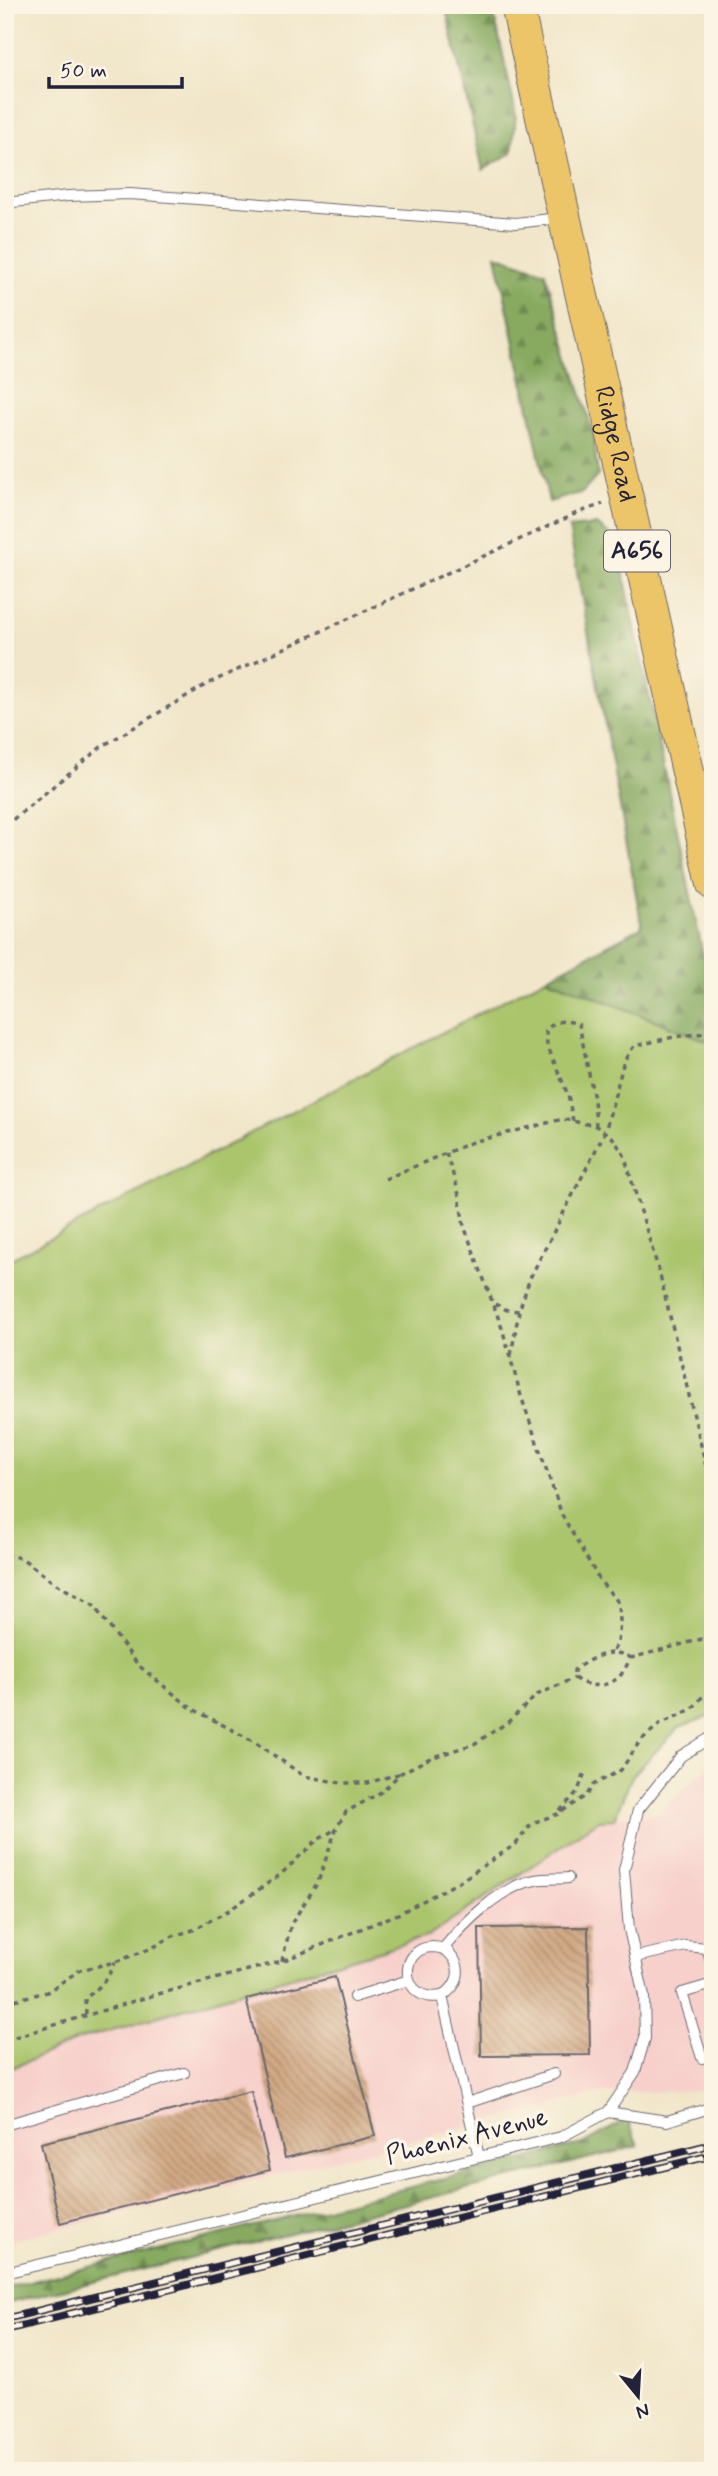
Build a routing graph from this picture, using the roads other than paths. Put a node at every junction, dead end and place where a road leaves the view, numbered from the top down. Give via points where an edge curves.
1 (517, 5) edge
2 (5, 203) edge
3 (563, 217) junction
4 (713, 884) edge
5 (713, 1736) edge
6 (568, 1878) dead end
7 (443, 1949) junction
8 (635, 1957) junction
9 (713, 1966) edge
10 (409, 1980) junction
11 (713, 1984) edge
12 (442, 1996) junction
13 (354, 1997) dead end
14 (713, 2055) edge
15 (184, 2073) dead end
16 (554, 2074) dead end
17 (467, 2103) junction
18 (713, 2107) edge
19 (608, 2112) junction
20 (5, 2125) edge
21 (479, 2157) junction
22 (5, 2273) edge

1 - 3 main road, Ridge Road / A656
2 - 3 lane via 130,194 516,223
3 - 4 main road, Ridge Road / A656
5 - 8 lane, Phoenix Avenue via 681,1756 638,1810 624,1870
6 - 7 lane via 520,1884 456,1933
7 - 10 lane via 418,1951 409,1963
7 - 12 lane via 453,1958 458,1976
8 - 9 lane via 686,1946 707,1948
8 - 19 lane, Phoenix Avenue via 644,1996 645,2038 635,2072
10 - 12 lane via 424,1996
10 - 13 lane
11 - 14 lane via 682,1993 702,2058
12 - 17 lane
15 - 20 lane
16 - 17 lane
17 - 21 lane
18 - 19 lane via 667,2121
19 - 21 lane, Phoenix Avenue via 561,2137
21 - 22 lane, Phoenix Avenue

